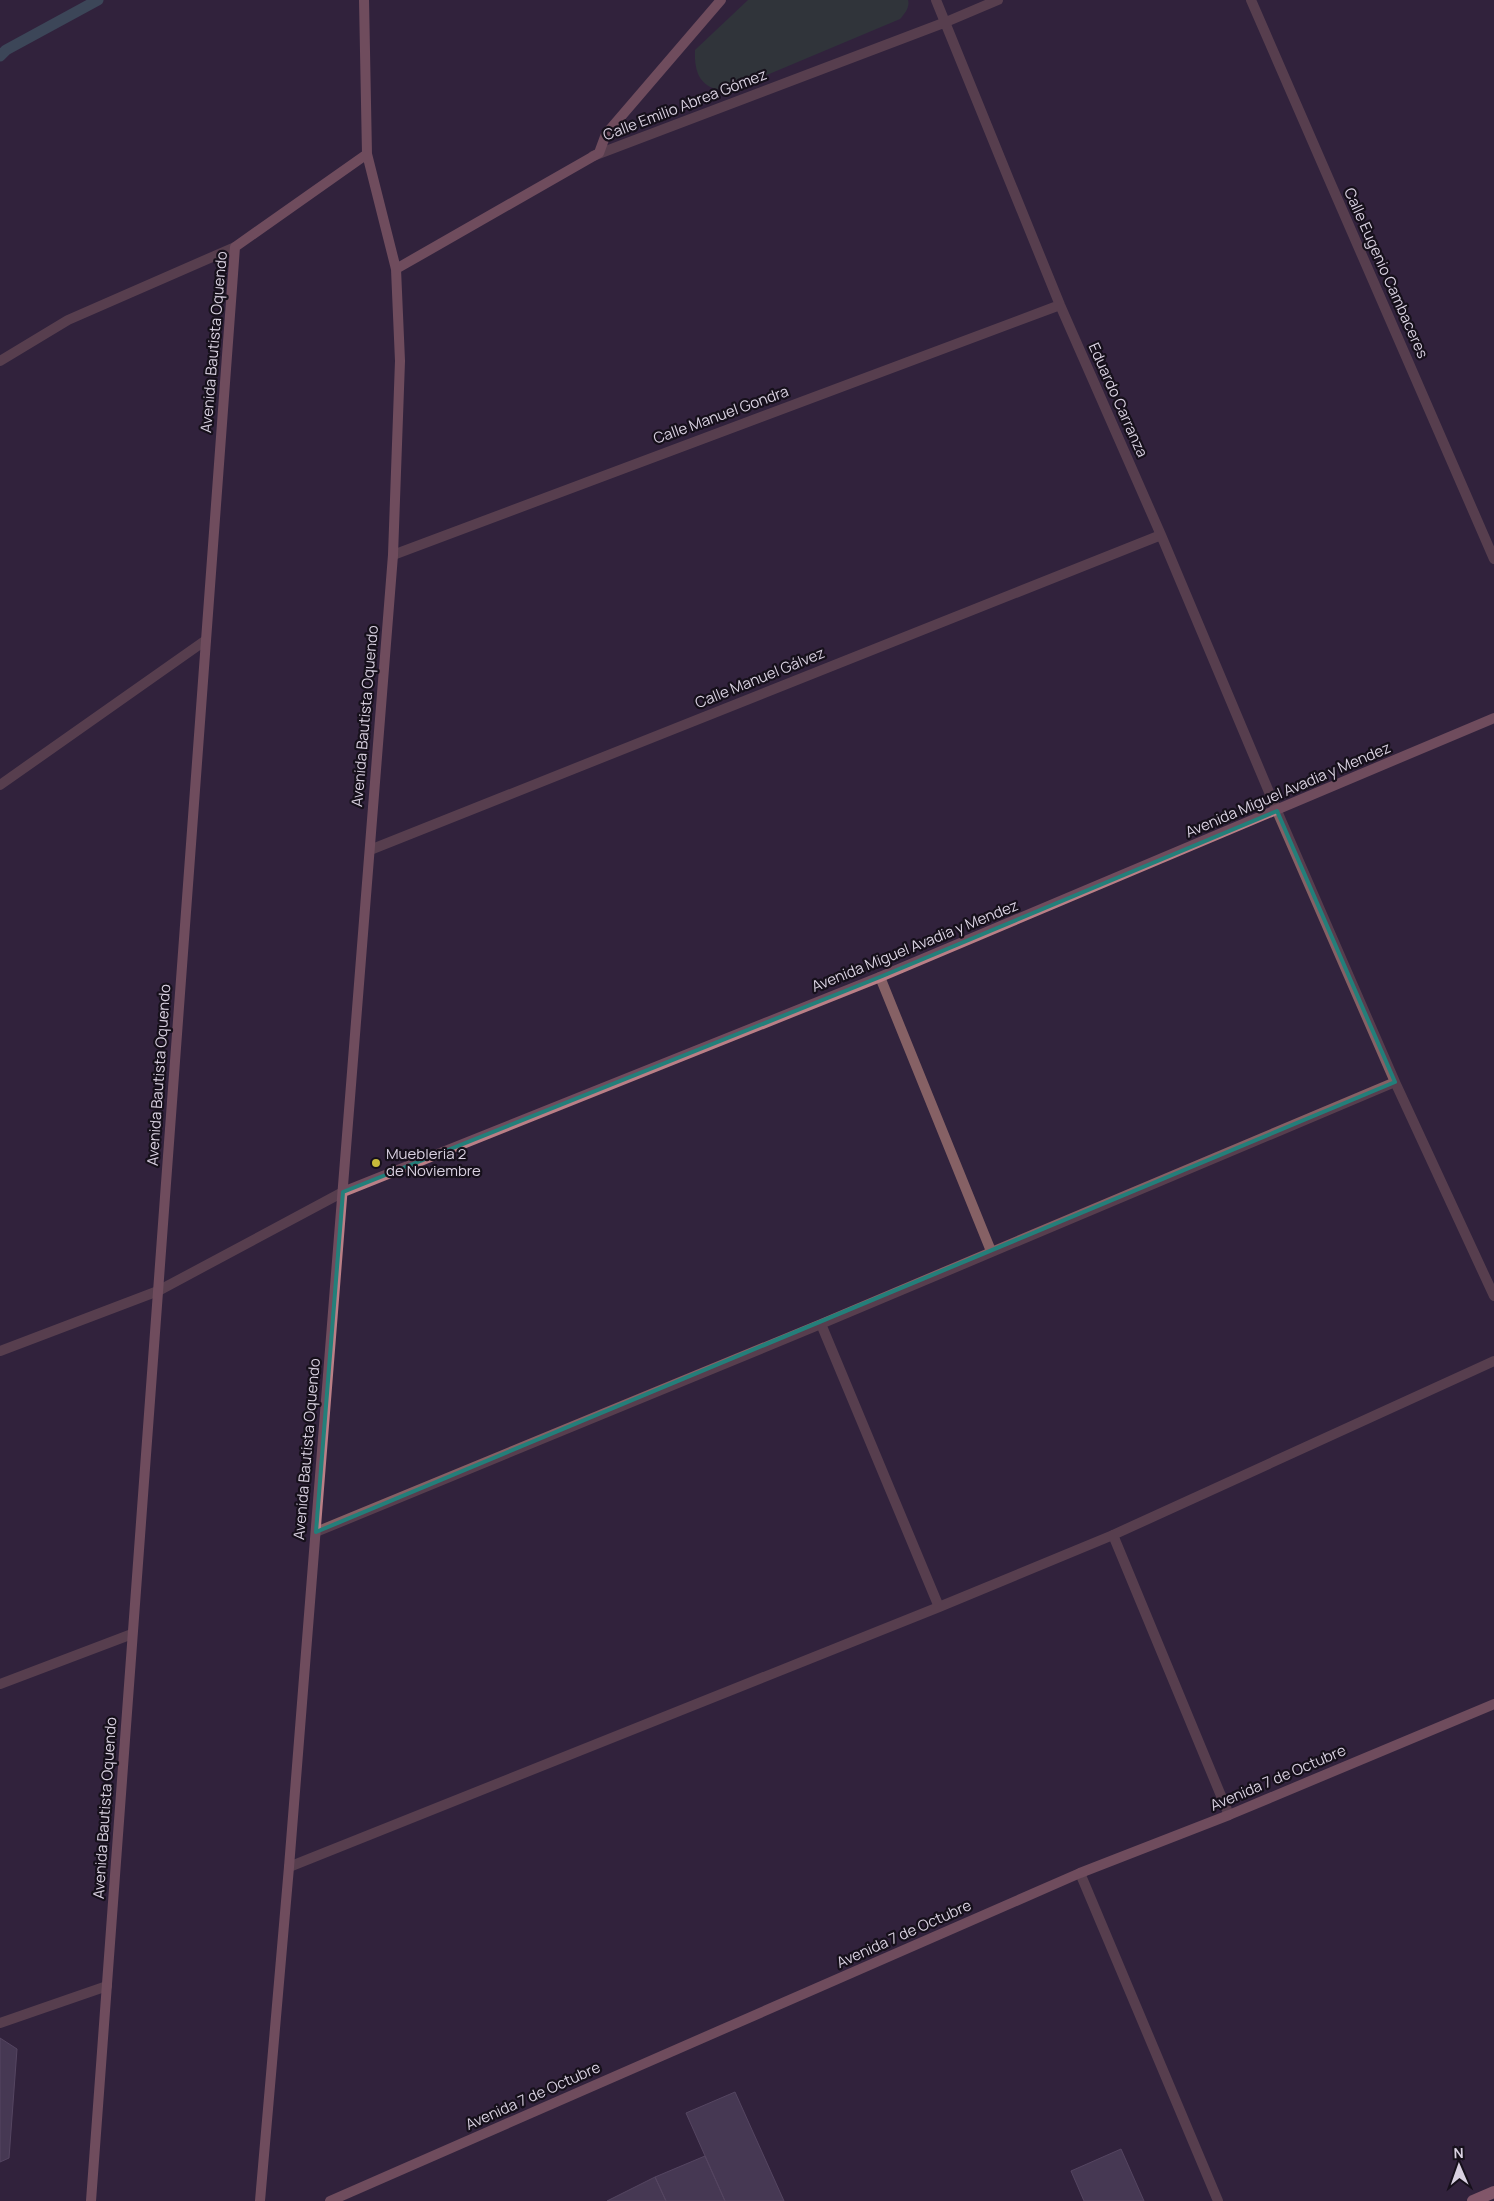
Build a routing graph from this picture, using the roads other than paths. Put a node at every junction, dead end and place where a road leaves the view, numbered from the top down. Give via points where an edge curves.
1 (364, 0) edge
2 (721, 0) edge
3 (936, 0) edge
4 (998, 0) edge
5 (1251, 0) edge
6 (946, 22) junction
7 (367, 154) junction
8 (588, 158) junction
9 (235, 247) junction
10 (396, 269) junction
11 (1060, 304) junction
12 (0, 361) edge
13 (1161, 535) junction
14 (393, 555) junction
15 (1494, 559) edge
16 (206, 640) junction
17 (1494, 718) edge
18 (0, 785) edge
19 (1277, 811) junction
20 (370, 850) junction
21 (880, 978) junction
22 (1395, 1082) junction
23 (343, 1192) junction
24 (991, 1251) junction
25 (158, 1291) junction
26 (1494, 1296) edge
27 (821, 1324) junction
28 (0, 1351) edge
29 (1494, 1361) edge
30 (316, 1532) junction
31 (1113, 1535) junction
32 (940, 1607) junction
33 (132, 1634) junction
34 (0, 1684) edge
35 (1494, 1704) edge
36 (1229, 1815) junction
37 (289, 1867) junction
38 (1080, 1873) junction
39 (106, 1986) junction
40 (0, 2023) edge
41 (1494, 2192) edge
42 (91, 2201) edge
43 (260, 2201) edge
44 (330, 2201) edge
45 (1218, 2201) edge
46 (1473, 2201) edge

1 - 7 main road
2 - 8 main road via 606,134 599,154
3 - 6 street, Eduardo Carranza
4 - 6 street, Calle Emilio Abrea Gómez
5 - 15 street, Calle Eugenio Cambaceres
6 - 8 street, Calle Emilio Abrea Gómez
6 - 11 street, Eduardo Carranza
7 - 9 main road, Avenida Bautista Oquendo
7 - 10 main road, Avenida Bautista Oquendo
8 - 10 main road, Calle Emilio Abrea Gómez
9 - 12 street via 68,320
9 - 16 main road, Avenida Bautista Oquendo
10 - 14 main road, Avenida Bautista Oquendo via 400,361
11 - 13 street, Eduardo Carranza
11 - 14 street, Calle Manuel Gondra
13 - 19 street, Eduardo Carranza
13 - 20 street, Calle Manuel Gálvez
14 - 20 main road, Avenida Bautista Oquendo
16 - 18 street
16 - 25 main road, Avenida Bautista Oquendo
17 - 19 main road, Avenida Miguel Avadia y Mendez
19 - 21 main road, Avenida Miguel Avadia y Mendez
19 - 22 street, Eduardo Carranza
20 - 23 main road, Avenida Bautista Oquendo
21 - 23 main road, Avenida Miguel Avadia y Mendez
21 - 24 street
22 - 24 street
22 - 26 street, Eduardo Carranza
23 - 25 street
23 - 30 main road, Avenida Bautista Oquendo
24 - 27 street
25 - 28 street
25 - 33 main road, Avenida Bautista Oquendo
27 - 30 street
27 - 32 street
29 - 31 street
30 - 37 main road, Avenida Bautista Oquendo
31 - 32 street
31 - 36 street
32 - 37 street
33 - 34 street
33 - 39 main road, Avenida Bautista Oquendo
35 - 36 main road, Avenida 7 de Octubre
36 - 38 main road, Avenida 7 de Octubre
37 - 43 main road, Avenida Bautista Oquendo
38 - 44 main road, Avenida 7 de Octubre
38 - 45 street
39 - 40 street
39 - 42 main road, Avenida Bautista Oquendo
41 - 46 main road

